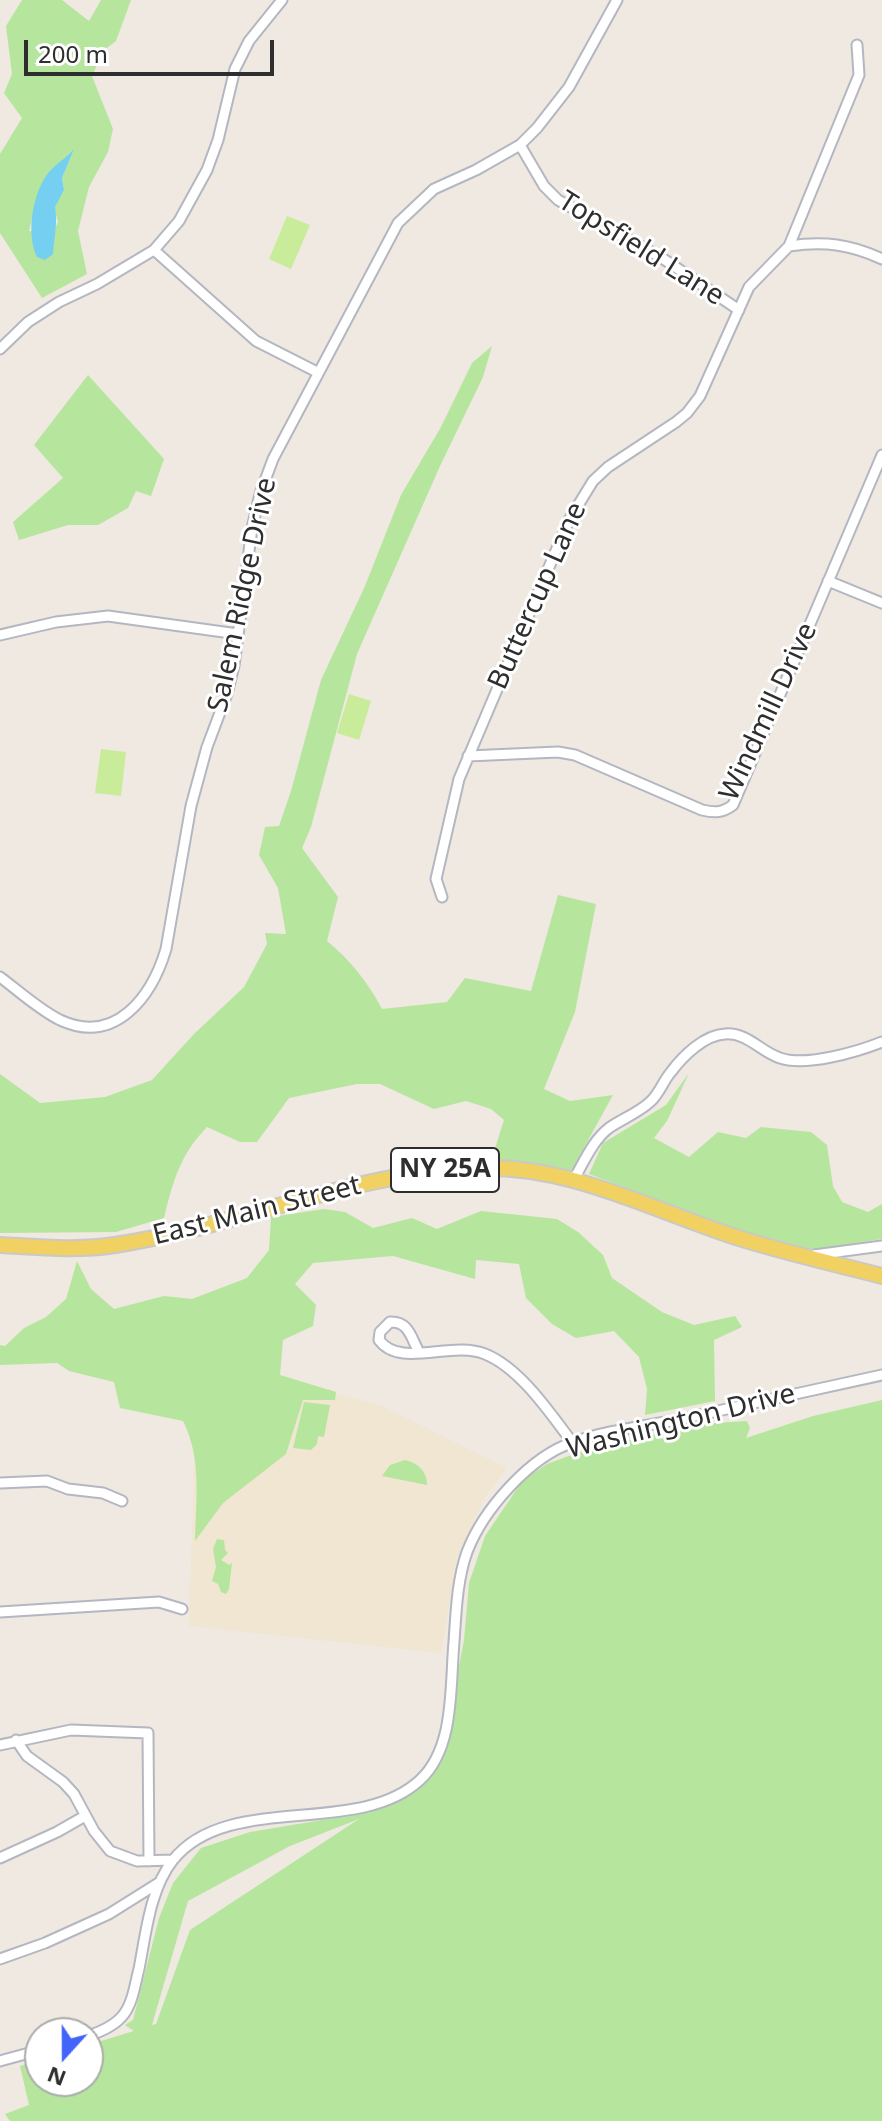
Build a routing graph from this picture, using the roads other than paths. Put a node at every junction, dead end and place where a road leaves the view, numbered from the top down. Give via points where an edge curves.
1 (282, 0) edge
2 (617, 0) edge
3 (857, 45) dead end
4 (520, 145) junction
5 (789, 246) junction
6 (154, 250) junction
7 (882, 259) edge
8 (739, 310) junction
9 (0, 349) edge
10 (317, 372) junction
11 (882, 455) edge
12 (828, 581) junction
13 (882, 603) edge
14 (238, 634) junction
15 (0, 635) edge
16 (468, 756) junction
17 (442, 897) dead end
18 (0, 977) edge
19 (882, 1042) edge
20 (574, 1179) junction
21 (0, 1245) edge
22 (882, 1246) edge
23 (805, 1256) junction
24 (882, 1276) edge
25 (419, 1352) junction
26 (882, 1375) edge
27 (572, 1442) junction
28 (0, 1483) edge
29 (122, 1501) dead end
30 (182, 1609) dead end
31 (0, 1612) edge
32 (16, 1740) junction
33 (0, 1745) edge
34 (85, 1816) junction
35 (0, 1858) edge
36 (173, 1860) junction
37 (149, 1861) junction
38 (160, 1882) junction
39 (0, 1959) edge
40 (104, 2029) edge
41 (24, 2054) edge
42 (0, 2061) edge

1 - 6 street via 249,41 235,69 218,140 195,195
2 - 4 street, Salem Ridge Drive via 569,87
3 - 5 street, Buttercup Lane via 859,75
4 - 8 street, Topsfield Lane via 558,200 662,258
4 - 10 street, Salem Ridge Drive via 434,189 398,223
5 - 7 street via 838,243
5 - 8 street, Buttercup Lane via 749,287
6 - 9 street via 59,302
6 - 10 street via 256,341
8 - 16 street, Buttercup Lane via 711,377 687,413 608,467 581,497
10 - 14 street, Salem Ridge Drive via 260,494
11 - 12 street, Windmill Drive
12 - 13 street
12 - 16 street, Windmill Drive via 733,805 724,811 702,810 575,755
14 - 15 street via 108,616
14 - 18 street, Salem Ridge Drive via 227,694 194,795 161,968 138,1005 101,1026 82,1026 46,1012
16 - 17 street, Buttercup Lane via 436,879
19 - 20 street via 793,1061 740,1036 709,1037 684,1056 652,1101 607,1130
20 - 21 main road, East Main Street / NY 25A via 505,1168 437,1171 363,1183 114,1245
20 - 23 main road, East Main Street / NY 25A via 741,1239
22 - 23 street
23 - 24 main road, East Main Street / NY 25A
25 - 25 street via 398,1321 380,1332 379,1340 391,1352
25 - 27 street via 467,1348 502,1362
26 - 27 street, Washington Drive
27 - 36 street, Washington Drive via 523,1473 500,1497 467,1552 447,1718 432,1768 391,1800 233,1825 204,1836
28 - 29 street via 47,1481
30 - 31 street via 159,1602
32 - 33 street
32 - 34 street via 27,1756 74,1794
32 - 37 street via 71,1730 148,1733
34 - 35 street
34 - 37 street via 110,1851
36 - 37 street
36 - 38 street, Washington Drive
38 - 39 street via 109,1914
38 - 40 street, Washington Drive via 133,1995 124,2015
41 - 42 street

